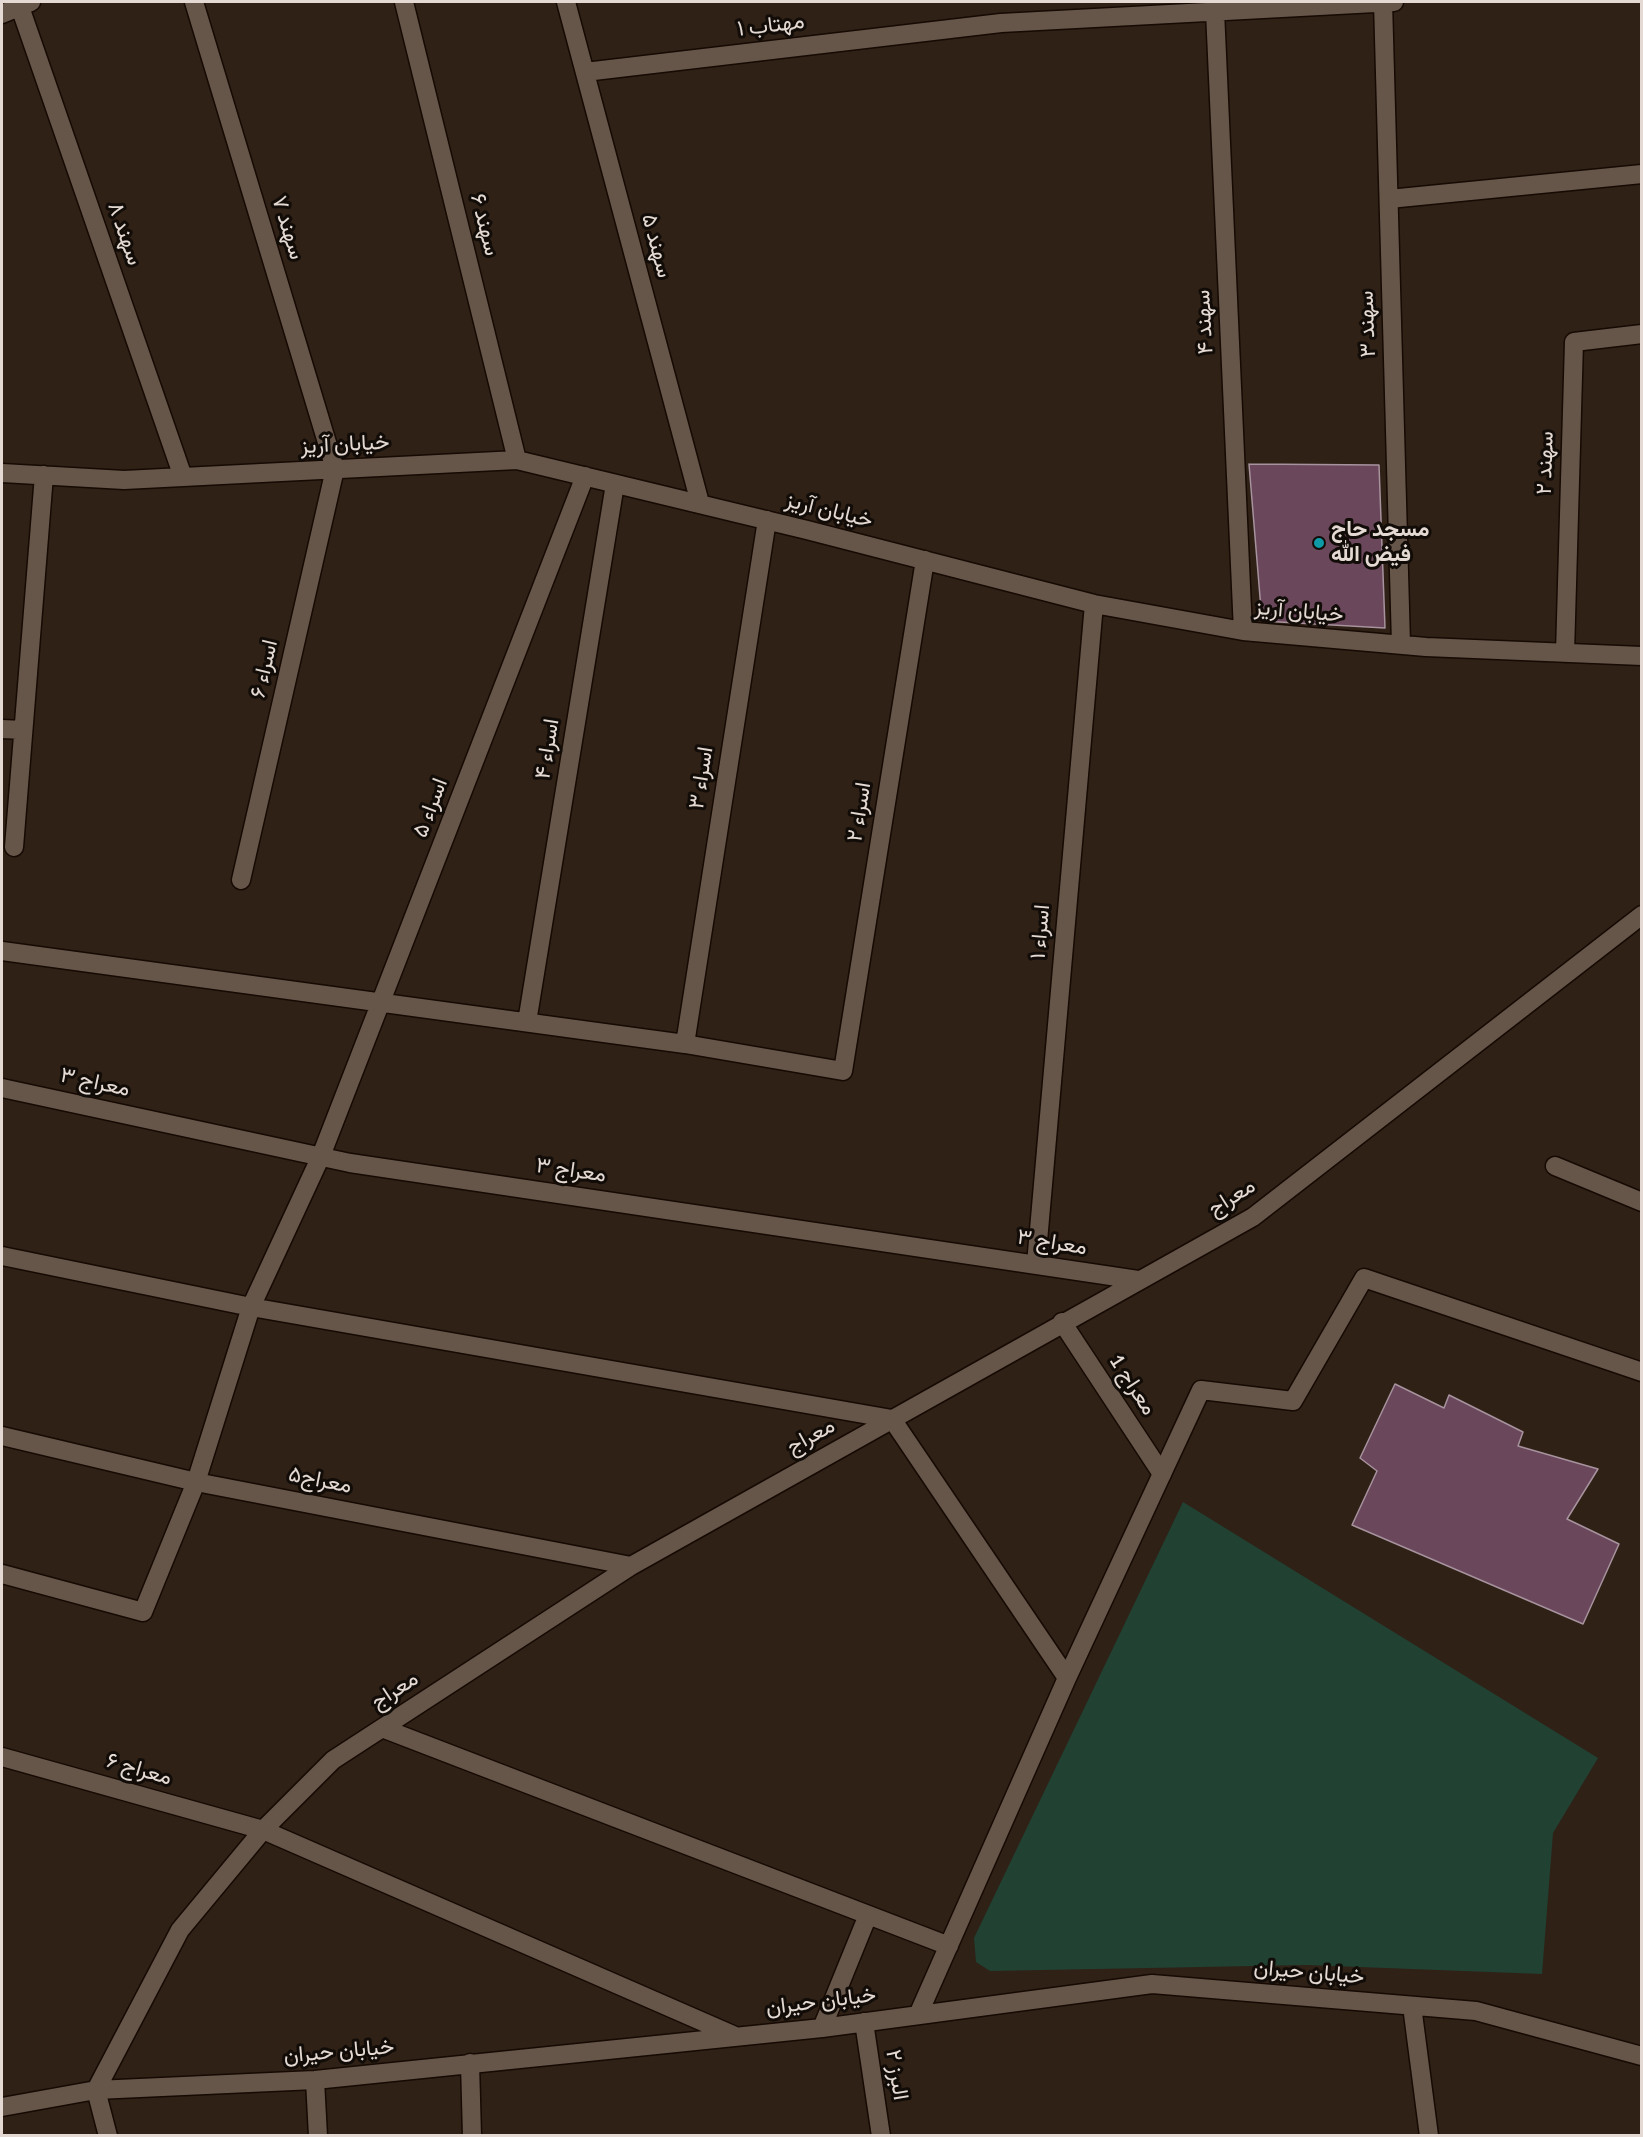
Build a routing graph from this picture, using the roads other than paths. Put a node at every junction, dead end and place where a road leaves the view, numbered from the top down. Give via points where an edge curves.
1 (194, 2) edge
2 (404, 2) edge
3 (566, 2) edge
4 (1383, 2) edge
5 (1394, 2) edge
6 (26, 4) edge
7 (1215, 11) junction
8 (2, 14) edge
9 (585, 72) junction
10 (1641, 174) edge
11 (1389, 199) junction
12 (1641, 334) edge
13 (517, 460) junction
14 (4, 468) edge
15 (335, 469) junction
16 (44, 475) junction
17 (585, 476) junction
18 (183, 477) junction
19 (615, 484) junction
20 (700, 503) junction
21 (767, 520) junction
22 (925, 560) junction
23 (1094, 604) junction
24 (1243, 631) junction
25 (1401, 644) junction
26 (1565, 653) junction
27 (1641, 656) edge
28 (2, 729) edge
29 (23, 730) junction
30 (14, 847) dead end
31 (241, 880) dead end
32 (1641, 915) edge
33 (2, 951) edge
34 (381, 1002) junction
35 (527, 1022) junction
36 (685, 1044) junction
37 (2, 1088) edge
38 (321, 1156) junction
39 (1555, 1166) dead end
40 (1641, 1202) edge
41 (2, 1256) edge
42 (1036, 1264) junction
43 (1138, 1280) junction
44 (251, 1307) junction
45 (1062, 1322) junction
46 (1641, 1372) edge
47 (892, 1419) junction
48 (2, 1436) edge
49 (1162, 1474) junction
50 (196, 1482) junction
51 (631, 1566) junction
52 (2, 1574) edge
53 (1067, 1678) junction
54 (382, 1728) junction
55 (2, 1757) edge
56 (263, 1830) junction
57 (868, 1915) junction
58 (949, 1946) junction
59 (1412, 2006) junction
60 (918, 2015) junction
61 (864, 2022) junction
62 (822, 2028) junction
63 (735, 2036) junction
64 (1641, 2056) edge
65 (470, 2063) junction
66 (315, 2079) junction
67 (96, 2090) junction
68 (6, 2104) edge
69 (108, 2136) edge
70 (318, 2136) edge
71 (472, 2136) edge
72 (881, 2136) edge
73 (1429, 2136) edge

1 - 15 street, سهند ۷
2 - 13 street, سهند ۶
3 - 9 street, سهند ۵
4 - 5 street, مهتاب ۱
4 - 7 street, مهتاب ۱
4 - 11 street, سهند ۳
6 - 8 street
6 - 18 street, سهند ۸
7 - 9 street, مهتاب ۱ via 1001,23
7 - 24 street, سهند ۴
9 - 20 street, سهند ۵
10 - 11 street
11 - 25 street, سهند ۳
12 - 26 street, سهند ۲ via 1574,342
13 - 15 street, خیابان آریز
13 - 17 street, خیابان آریز
14 - 16 street, خیابان آریز
15 - 18 street, خیابان آریز
15 - 31 street, اسراء ۶
16 - 18 street, خیابان آریز via 124,480
16 - 29 street
17 - 19 street, خیابان آریز
17 - 34 street, اسراء ۵
19 - 20 street, خیابان آریز
19 - 35 street, اسراء ۴
20 - 21 street, خیابان آریز
21 - 22 street, خیابان آریز
21 - 36 street, اسراء ۳
22 - 23 street, خیابان آریز
22 - 36 street, اسراء ۲ via 843,1071
23 - 24 street, خیابان آریز
23 - 42 street, اسراء ۱
24 - 25 street, خیابان آریز
25 - 26 street, خیابان آریز
26 - 27 street, خیابان آریز
28 - 29 street
29 - 30 street
32 - 43 street, معراج via 1253,1217
33 - 34 street
34 - 35 street
34 - 38 street, اسراء ۵
35 - 36 street
37 - 38 street, معراج ۳
38 - 42 street, معراج ۳
38 - 44 street, اسراء ۵
39 - 40 street
41 - 44 street
42 - 43 street, معراج ۳
43 - 45 street, معراج
44 - 47 street
44 - 50 street, اسراء ۵
45 - 47 street, معراج
45 - 49 street, معراج 1
46 - 49 street via 1364,1278 1293,1401 1201,1390
47 - 51 street, معراج
47 - 53 street
48 - 50 street, معراج۵
49 - 53 street
50 - 51 street, معراج۵
50 - 52 street, اسراء ۵ via 143,1612
51 - 54 street, معراج
53 - 58 street
54 - 56 street, معراج via 333,1760
54 - 57 street
55 - 56 street, معراج ۶
56 - 63 street, معراج ۶
56 - 67 street, معراج via 180,1930
57 - 58 street
57 - 62 street
58 - 60 street
59 - 60 street, خیابان حیران via 1152,1984
59 - 64 street, خیابان حیران via 1476,2011
59 - 73 street
60 - 61 street, خیابان حیران
61 - 62 street, خیابان حیران
61 - 72 street, البرز ۲
62 - 63 street, خیابان حیران
63 - 65 street, خیابان حیران
65 - 66 street, خیابان حیران
65 - 71 street
66 - 67 street, خیابان حیران
66 - 70 street
67 - 68 street, خیابان حیران
67 - 69 street

